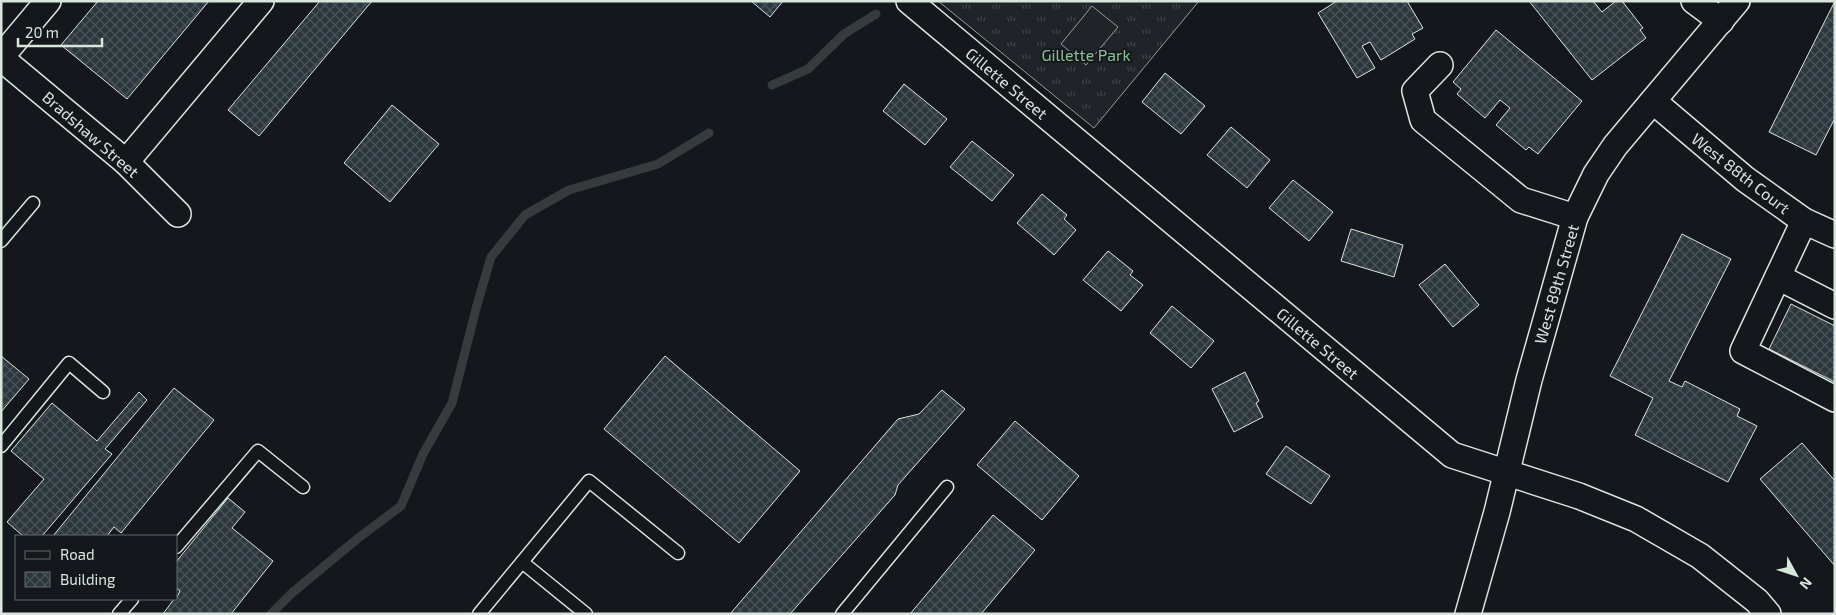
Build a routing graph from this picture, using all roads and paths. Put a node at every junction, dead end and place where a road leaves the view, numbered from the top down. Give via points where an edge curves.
1 (48, 1) edge
2 (261, 1) edge
3 (1694, 1) edge
4 (1737, 1) edge
5 (917, 8) edge
6 (1721, 21) junction
7 (1, 58) edge
8 (1440, 65) dead end
9 (1654, 101) junction
10 (126, 162) junction
11 (33, 204) dead end
12 (178, 214) dead end
13 (1575, 217) junction
14 (1804, 221) junction
15 (1835, 235) edge
16 (1, 241) edge
17 (1778, 277) junction
18 (1835, 306) edge
19 (103, 392) dead end
20 (1835, 399) edge
21 (1, 446) edge
22 (1506, 473) junction
23 (947, 487) dead end
24 (303, 488) dead end
25 (178, 545) edge
26 (678, 553) dead end
27 (522, 562) junction
28 (131, 600) edge
29 (485, 612) edge
30 (119, 614) edge
31 (586, 614) edge
32 (842, 614) edge
33 (1468, 614) edge
34 (1768, 614) edge

1 - 7 street
2 - 10 street
3 - 6 street
4 - 6 street, West 89th Street
5 - 22 street, Gillette Street via 1452,455
6 - 9 street, West 89th Street
7 - 10 street, Bradshaw Street
8 - 13 street via 1415,91 1423,120 1521,200
9 - 13 street, West 89th Street via 1615,146 1596,174
9 - 14 street, West 88th Court via 1745,179
10 - 12 street, Bradshaw Street
11 - 16 lane
13 - 22 street, West 89th Street
14 - 15 street, West 88th Court
14 - 17 street
17 - 18 street
17 - 20 street via 1743,350
19 - 21 lane via 69,363
22 - 33 street, West 89th Street
22 - 34 street, Gillette Street via 1579,496 1636,519 1700,556 1757,601
23 - 32 lane
24 - 25 lane via 258,451
26 - 27 lane via 589,481
27 - 29 lane
27 - 31 lane
28 - 30 lane

